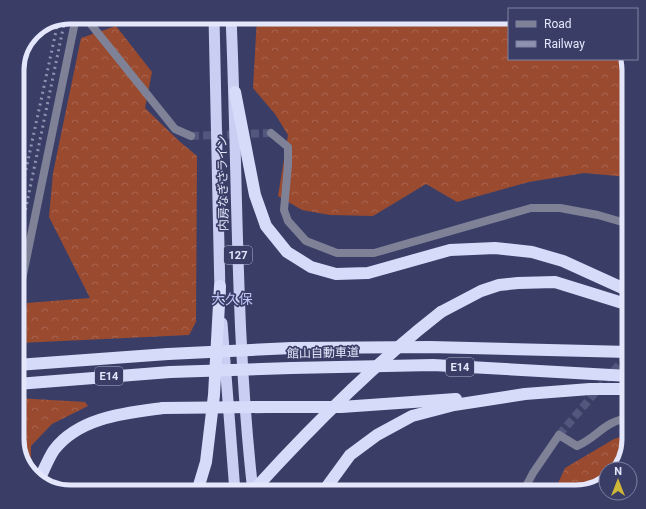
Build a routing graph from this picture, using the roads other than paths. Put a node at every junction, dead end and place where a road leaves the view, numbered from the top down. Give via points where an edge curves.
1 (75, 24) edge
2 (91, 24) edge
3 (214, 24) edge
4 (231, 24) edge
5 (235, 92) junction
6 (272, 133) tunnel mouth
7 (191, 136) tunnel mouth
8 (622, 222) edge
9 (24, 270) edge
10 (220, 286) junction
11 (622, 288) edge
12 (622, 302) edge
13 (622, 352) edge
14 (24, 364) edge
15 (622, 376) edge
16 (24, 383) edge
17 (622, 389) edge
18 (524, 394) junction
19 (622, 420) edge
20 (42, 475) edge
21 (199, 485) edge
22 (235, 485) edge
23 (251, 485) edge
24 (258, 485) edge
25 (328, 485) edge
26 (527, 485) edge

1 - 9 street
2 - 7 street via 175,129
3 - 10 highway, 内房なぎさライン / 127
4 - 5 highway, 内房なぎさライン / 127
5 - 11 highway via 255,195 266,226 287,252 312,267 336,274 368,273 450,250 496,248 532,252 563,261
5 - 23 highway, 内房なぎさライン / 127 via 238,246 245,413
6 - 8 street via 288,147 284,210 288,221 306,241 337,253 374,253 532,208 560,208
10 - 21 highway via 214,395 206,462
10 - 22 highway, 内房なぎさライン / 127
12 - 24 highway, bridge via 555,282 499,285 481,291 441,312 414,333 353,388
13 - 14 highway, 館山自動車道 / E14, bridge via 430,347 292,348
15 - 16 highway, 館山自動車道 / E14, bridge via 433,365 170,372
17 - 18 highway
18 - 20 highway, bridge via 341,407 163,408 125,413 94,422 69,436 55,450
18 - 25 highway via 454,405 412,416 377,435 350,455
19 - 26 street via 607,424 587,442 577,446 559,435

